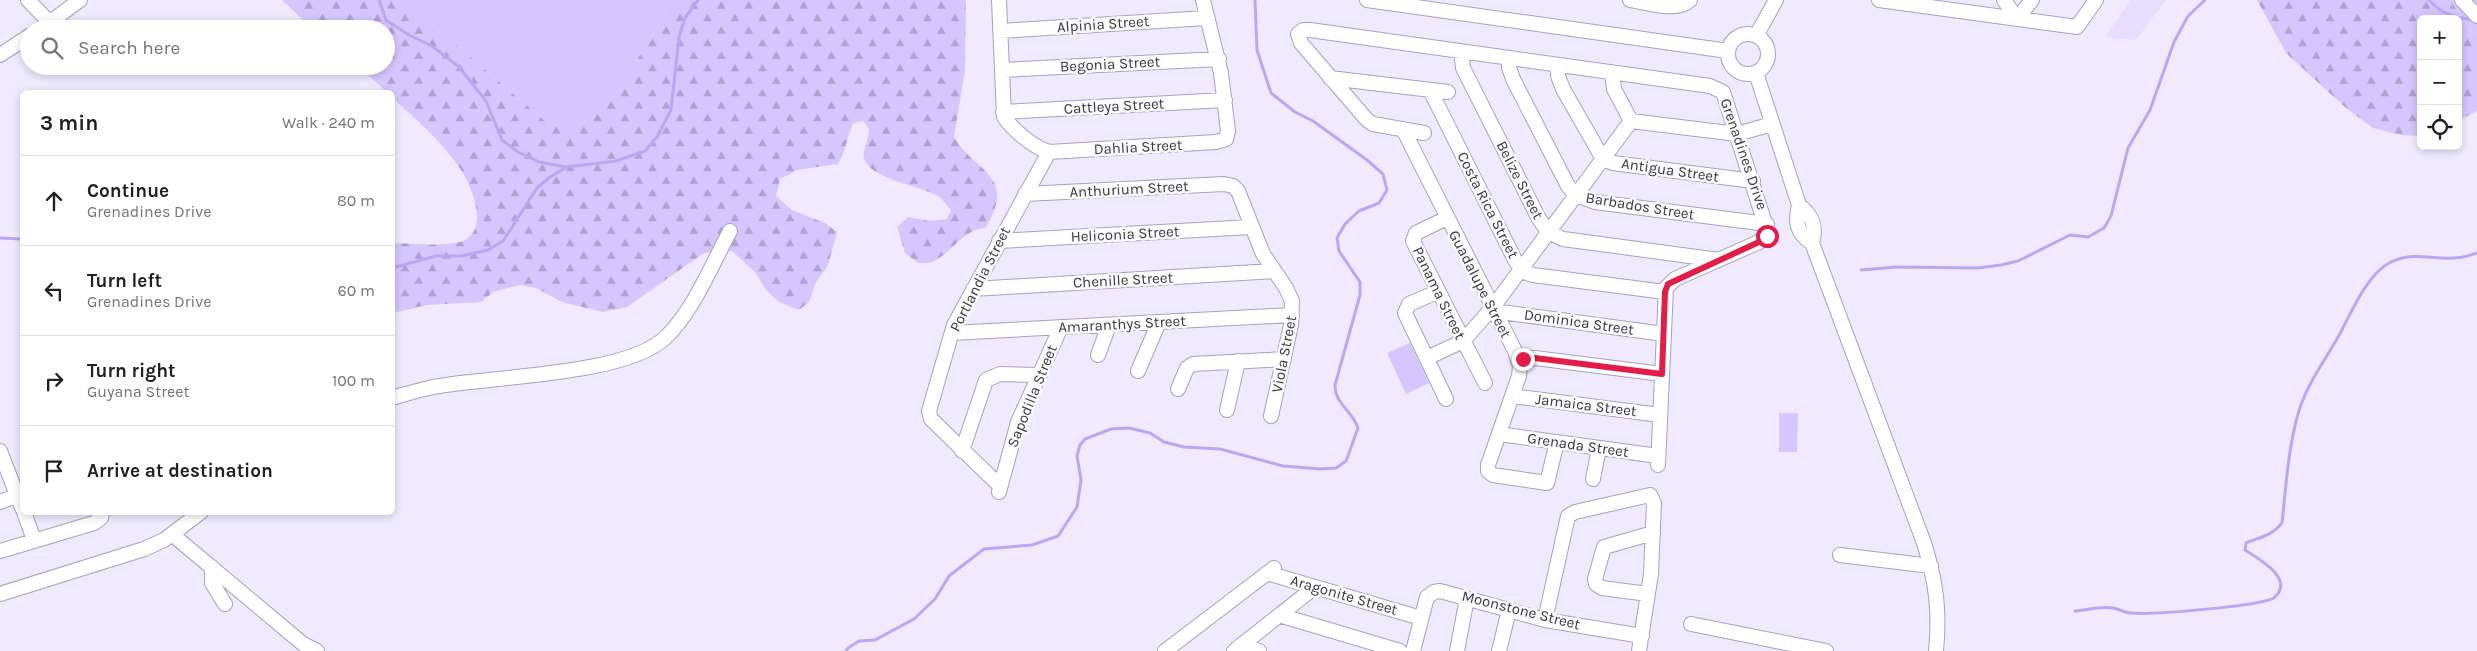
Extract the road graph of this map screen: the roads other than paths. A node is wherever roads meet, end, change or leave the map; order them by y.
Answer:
1 (28, 0) edge
2 (38, 0) edge
3 (80, 0) edge
4 (999, 0) edge
5 (1203, 0) edge
6 (1367, 0) edge
7 (1630, 0) edge
8 (1690, 0) edge
9 (1776, 0) edge
10 (1883, 0) edge
11 (2004, 0) edge
12 (2032, 0) edge
13 (2096, 0) edge
14 (2462, 0) edge
15 (1956, 6) edge
16 (2477, 16) edge
17 (1206, 18) junction
18 (2017, 19) junction
19 (46, 20) edge
20 (47, 20) edge
21 (54, 20) edge
22 (1000, 31) junction
23 (1756, 36) junction
24 (20, 42) edge
25 (1461, 51) junction
26 (1728, 51) junction
27 (0, 55) edge
28 (1218, 58) junction
29 (1509, 58) junction
30 (1558, 65) junction
31 (1002, 70) junction
32 (1612, 72) junction
33 (1756, 73) junction
34 (1330, 78) junction
35 (1430, 90) junction
36 (1448, 92) dead end
37 (1225, 100) junction
38 (1003, 112) junction
39 (1631, 121) junction
40 (1772, 124) junction
41 (1403, 129) junction
42 (1424, 133) dead end
43 (1738, 134) junction
44 (1049, 152) junction
45 (1603, 159) junction
46 (1753, 181) junction
47 (1233, 186) joint
48 (1025, 194) junction
49 (1576, 195) junction
50 (1447, 218) junction
51 (1767, 224) junction
52 (1251, 227) junction
53 (730, 231) dead end
54 (1548, 232) junction
55 (1000, 241) junction
56 (1719, 260) junction
57 (1520, 269) junction
58 (1274, 271) junction
59 (973, 289) junction
60 (1437, 292) junction
61 (1665, 292) junction
62 (1494, 309) junction
63 (1292, 315) junction
64 (1159, 322) junction
65 (1109, 324) junction
66 (1061, 327) junction
67 (952, 333) junction
68 (1664, 334) junction
69 (1463, 341) junction
70 (1098, 355) dead end
71 (1427, 358) junction
72 (1284, 359) junction
73 (1238, 361) junction
74 (1518, 361) junction
75 (1138, 371) dead end
76 (1662, 374) junction
77 (1038, 375) junction
78 (1485, 383) dead end
79 (1178, 389) dead end
80 (1512, 396) junction
81 (395, 397) edge
82 (1446, 399) dead end
83 (1227, 410) dead end
84 (1660, 414) junction
85 (1271, 416) dead end
86 (1499, 434) junction
87 (1557, 442) junction
88 (1599, 448) junction
89 (962, 451) junction
90 (1, 457) edge
91 (1593, 479) dead end
92 (20, 497) edge
93 (20, 499) edge
94 (0, 502) edge
95 (25, 515) edge
96 (102, 515) edge
97 (198, 515) edge
98 (1653, 533) junction
99 (173, 535) junction
100 (34, 540) junction
101 (0, 551) edge
102 (1840, 555) dead end
103 (1931, 566) junction
104 (212, 568) junction
105 (1315, 587) junction
106 (0, 594) edge
107 (1648, 594) junction
108 (1467, 598) junction
109 (225, 604) dead end
110 (1938, 607) junction
111 (1509, 610) junction
112 (1279, 615) junction
113 (1421, 618) junction
114 (1545, 620) junction
115 (1692, 624) dead end
116 (1642, 636) junction
117 (1237, 648) edge
118 (317, 651) edge
119 (1165, 651) edge
120 (1259, 651) edge
121 (1400, 651) edge
122 (1414, 651) edge
123 (1457, 651) edge
124 (1499, 651) edge
125 (1639, 651) edge
126 (1826, 651) edge
127 (1929, 651) edge
128 (1936, 651) edge

1 - 19 street
2 - 20 street
3 - 21 street
4 - 22 street
5 - 17 street
6 - 26 street
7 - 8 street
9 - 23 street
10 - 15 street
11 - 18 street
12 - 18 street
13 - 18 street
14 - 16 street
15 - 18 street
17 - 22 street, Alpinia Street
17 - 28 street
22 - 31 street
23 - 26 street
23 - 33 street
24 - 27 street
25 - 29 street, Grenadines Drive
25 - 34 street, Grenadines Drive
25 - 54 street, Belize Street
26 - 33 street
28 - 31 street, Begonia Street
28 - 37 street
29 - 30 street, Grenadines Drive
29 - 49 street, Barbados Street
30 - 32 street, Grenadines Drive
30 - 45 street, Antigua Street
31 - 38 street
32 - 39 street
32 - 43 street, Grenadines Drive
33 - 40 street
34 - 35 street
34 - 41 street
35 - 36 street
35 - 57 street, Costa Rica Street
37 - 38 street, Cattleya Street
37 - 44 street, Dahlia Street
38 - 44 street
39 - 43 street
39 - 45 street
40 - 43 street
40 - 103 street
41 - 42 street
41 - 50 street, Guadalupe Street
43 - 46 street, Grenadines Drive
44 - 48 street, Portlandia Street
45 - 46 street, Antigua Street
45 - 49 street
46 - 51 street, Grenadines Drive
47 - 48 street, Anthurium Street
47 - 52 street, Viola Street
48 - 55 street, Portlandia Street
49 - 51 street, Barbados Street
49 - 54 street
50 - 60 street, Panama Street
50 - 62 street, Guadalupe Street
51 - 56 street, Grenadines Drive
52 - 55 street, Heliconia Street
52 - 58 street, Viola Street
53 - 81 street
54 - 56 street, Belize Street
54 - 57 street
55 - 59 street, Portlandia Street
56 - 61 street, Grenadines Drive
57 - 61 street, Costa Rica Street
57 - 62 street
58 - 59 street, Chenille Street
58 - 63 street, Viola Street
59 - 67 street, Portlandia Street
60 - 69 street, Panama Street
60 - 71 street
61 - 68 street
62 - 68 street, Dominica Street
62 - 69 street
62 - 74 street, Guadalupe Street
63 - 64 street, Amaranthys Street
63 - 72 street, Viola Street
64 - 65 street, Amaranthys Street
64 - 75 street
65 - 66 street, Amaranthys Street
65 - 70 street
66 - 67 street, Amaranthys Street
66 - 77 street, Sapodilla Street
67 - 89 street, Portlandia Street
68 - 76 street
69 - 71 street
69 - 78 street, Panama Street
71 - 82 street
72 - 73 street
72 - 85 street, Viola Street
73 - 79 street
73 - 83 street
74 - 76 street
74 - 80 street
76 - 84 street
77 - 89 street
77 - 89 street, Sapodilla Street
80 - 84 street, Jamaica Street
80 - 86 street
84 - 88 street, Grenada Street
86 - 87 street, Grenada Street
86 - 87 street
87 - 88 street, Grenada Street
88 - 91 street
90 - 92 street
93 - 94 street
95 - 100 street
96 - 100 street
97 - 99 street
98 - 107 street
98 - 107 street
98 - 114 street
99 - 104 street
99 - 106 street
100 - 101 street
102 - 103 street
103 - 110 street
104 - 109 street
104 - 118 street
105 - 112 street
105 - 113 street, Aragonite Street
105 - 119 street, Aragonite Street
107 - 116 street
108 - 111 street, Moonstone Street
108 - 113 street, Moonstone Street
108 - 123 street
110 - 127 street
110 - 128 street
111 - 114 street, Moonstone Street
111 - 124 street
112 - 117 street
112 - 121 street
113 - 122 street
114 - 116 street, Moonstone Street
115 - 126 street
116 - 125 street
117 - 120 street

